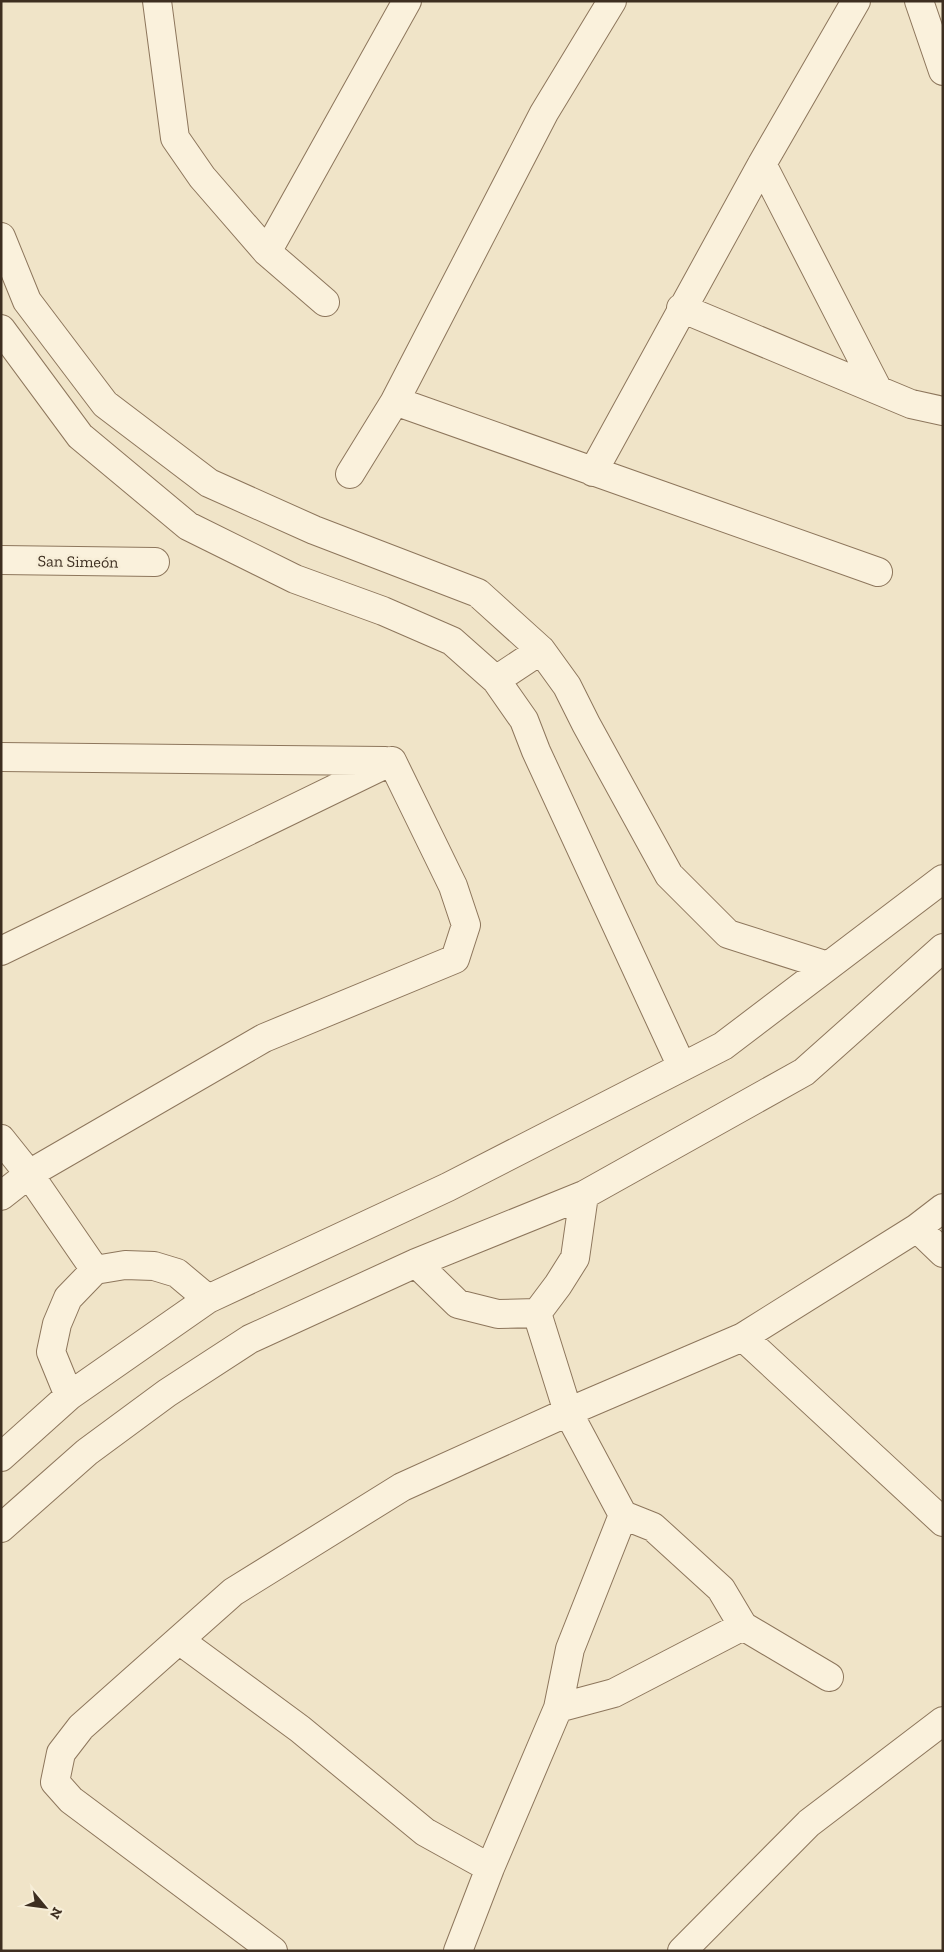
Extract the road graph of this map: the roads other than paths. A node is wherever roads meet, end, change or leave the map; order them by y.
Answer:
1 (156, 1) edge
2 (407, 1) edge
3 (612, 1) edge
4 (856, 1) edge
5 (919, 1) edge
6 (943, 71) edge
7 (762, 164) junction
8 (1, 237) edge
9 (267, 252) junction
10 (325, 302) dead end
11 (681, 308) junction
12 (1, 328) edge
13 (878, 390) junction
14 (395, 401) junction
15 (943, 411) edge
16 (593, 472) junction
17 (350, 474) dead end
18 (1, 560) edge
19 (156, 562) dead end
20 (878, 572) dead end
21 (541, 650) junction
22 (496, 680) junction
23 (1, 757) edge
24 (392, 761) junction
25 (943, 879) edge
26 (943, 948) edge
27 (1, 951) edge
28 (828, 966) junction
29 (682, 1067) junction
30 (3, 1143) edge
31 (29, 1174) junction
32 (584, 1195) junction
33 (1, 1196) edge
34 (943, 1208) edge
35 (917, 1228) junction
36 (943, 1252) edge
37 (416, 1263) junction
38 (95, 1270) junction
39 (208, 1300) junction
40 (536, 1313) junction
41 (743, 1337) junction
42 (69, 1396) junction
43 (568, 1412) junction
44 (1, 1457) edge
45 (623, 1515) junction
46 (943, 1522) edge
47 (1, 1528) edge
48 (743, 1626) junction
49 (179, 1640) junction
50 (829, 1677) dead end
51 (558, 1708) junction
52 (943, 1721) edge
53 (490, 1868) junction
54 (274, 1951) edge
55 (458, 1951) edge
56 (682, 1951) edge

1 - 9 street
2 - 9 street
3 - 14 street
4 - 7 street
5 - 6 street
7 - 11 street
7 - 13 street
8 - 21 street
9 - 10 street
11 - 13 street
11 - 16 street
12 - 22 street
13 - 15 street
14 - 16 street
14 - 17 street
16 - 20 street
18 - 19 street, San Simeón
21 - 22 street
21 - 28 street
22 - 29 street
23 - 24 street
24 - 27 street
24 - 31 street
25 - 28 street
26 - 32 street
28 - 29 street
29 - 39 street
30 - 31 street
31 - 33 street
31 - 38 street
32 - 37 street
32 - 40 street
34 - 35 street
35 - 36 street
35 - 41 street
37 - 40 street
37 - 47 street
38 - 39 street
38 - 42 street
39 - 42 street
40 - 43 street
41 - 43 street
41 - 46 street
42 - 44 street
43 - 45 street
43 - 49 street
45 - 48 street
45 - 51 street
48 - 50 street
48 - 51 street
49 - 53 street
49 - 54 street
51 - 53 street
52 - 56 street
53 - 55 street

